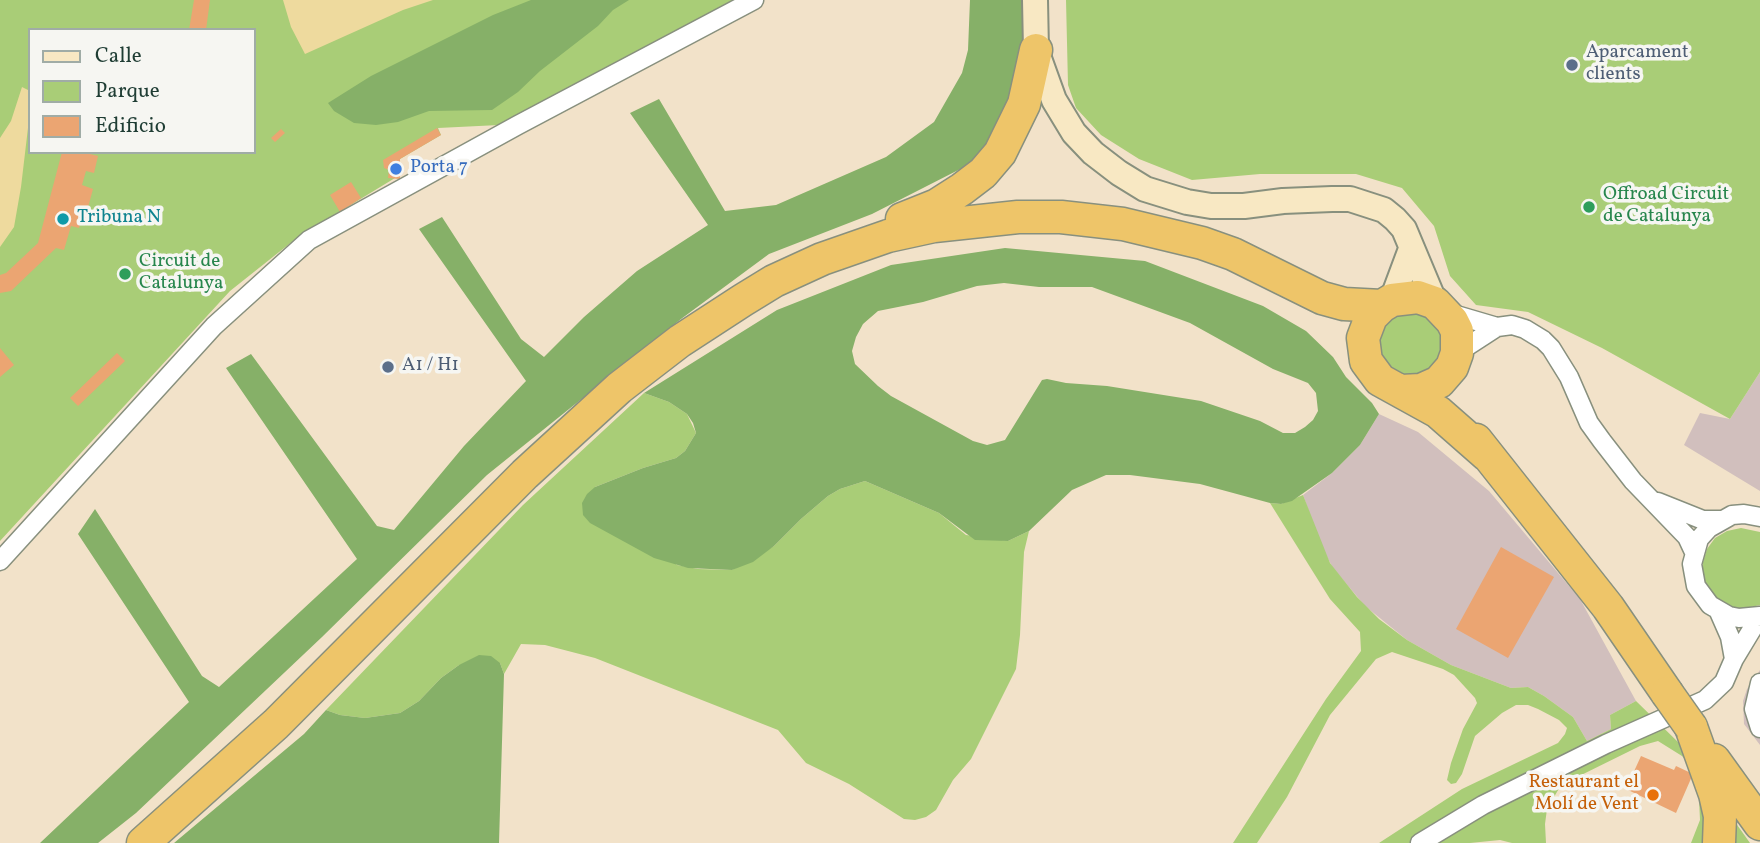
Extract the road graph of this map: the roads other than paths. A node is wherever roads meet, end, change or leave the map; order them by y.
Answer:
1 (754, 0) edge
2 (1035, 0) edge
3 (1036, 50) junction
4 (1411, 249) junction
5 (822, 259) junction
6 (1295, 286) junction
7 (1387, 303) junction
8 (1440, 308) junction
9 (1497, 327) junction
10 (1364, 353) junction
11 (1455, 360) junction
12 (1401, 391) junction
13 (1487, 455) junction
14 (1652, 499) junction
15 (1760, 517) edge
16 (1721, 520) junction
17 (1694, 552) junction
18 (0, 561) edge
19 (1719, 612) junction
20 (1760, 616) edge
21 (1734, 659) junction
22 (1760, 683) edge
23 (1691, 727) junction
24 (1760, 728) edge
25 (1760, 824) edge
26 (143, 843) edge
27 (1420, 843) edge
28 (1719, 843) edge

1 - 18 street
2 - 3 street
3 - 4 street
3 - 5 highway
4 - 7 street
4 - 8 street
5 - 6 highway
5 - 26 highway
6 - 7 highway
6 - 10 highway
7 - 8 highway
7 - 10 highway
8 - 9 street
8 - 11 highway
9 - 11 street
9 - 14 street
10 - 12 highway
11 - 12 highway
11 - 13 highway
12 - 13 highway
13 - 23 highway, bridge
14 - 16 street
14 - 17 street
15 - 16 street
16 - 17 street
17 - 19 street
19 - 20 street
19 - 21 street
20 - 21 street
21 - 27 street
22 - 24 street
23 - 25 highway
23 - 28 highway

